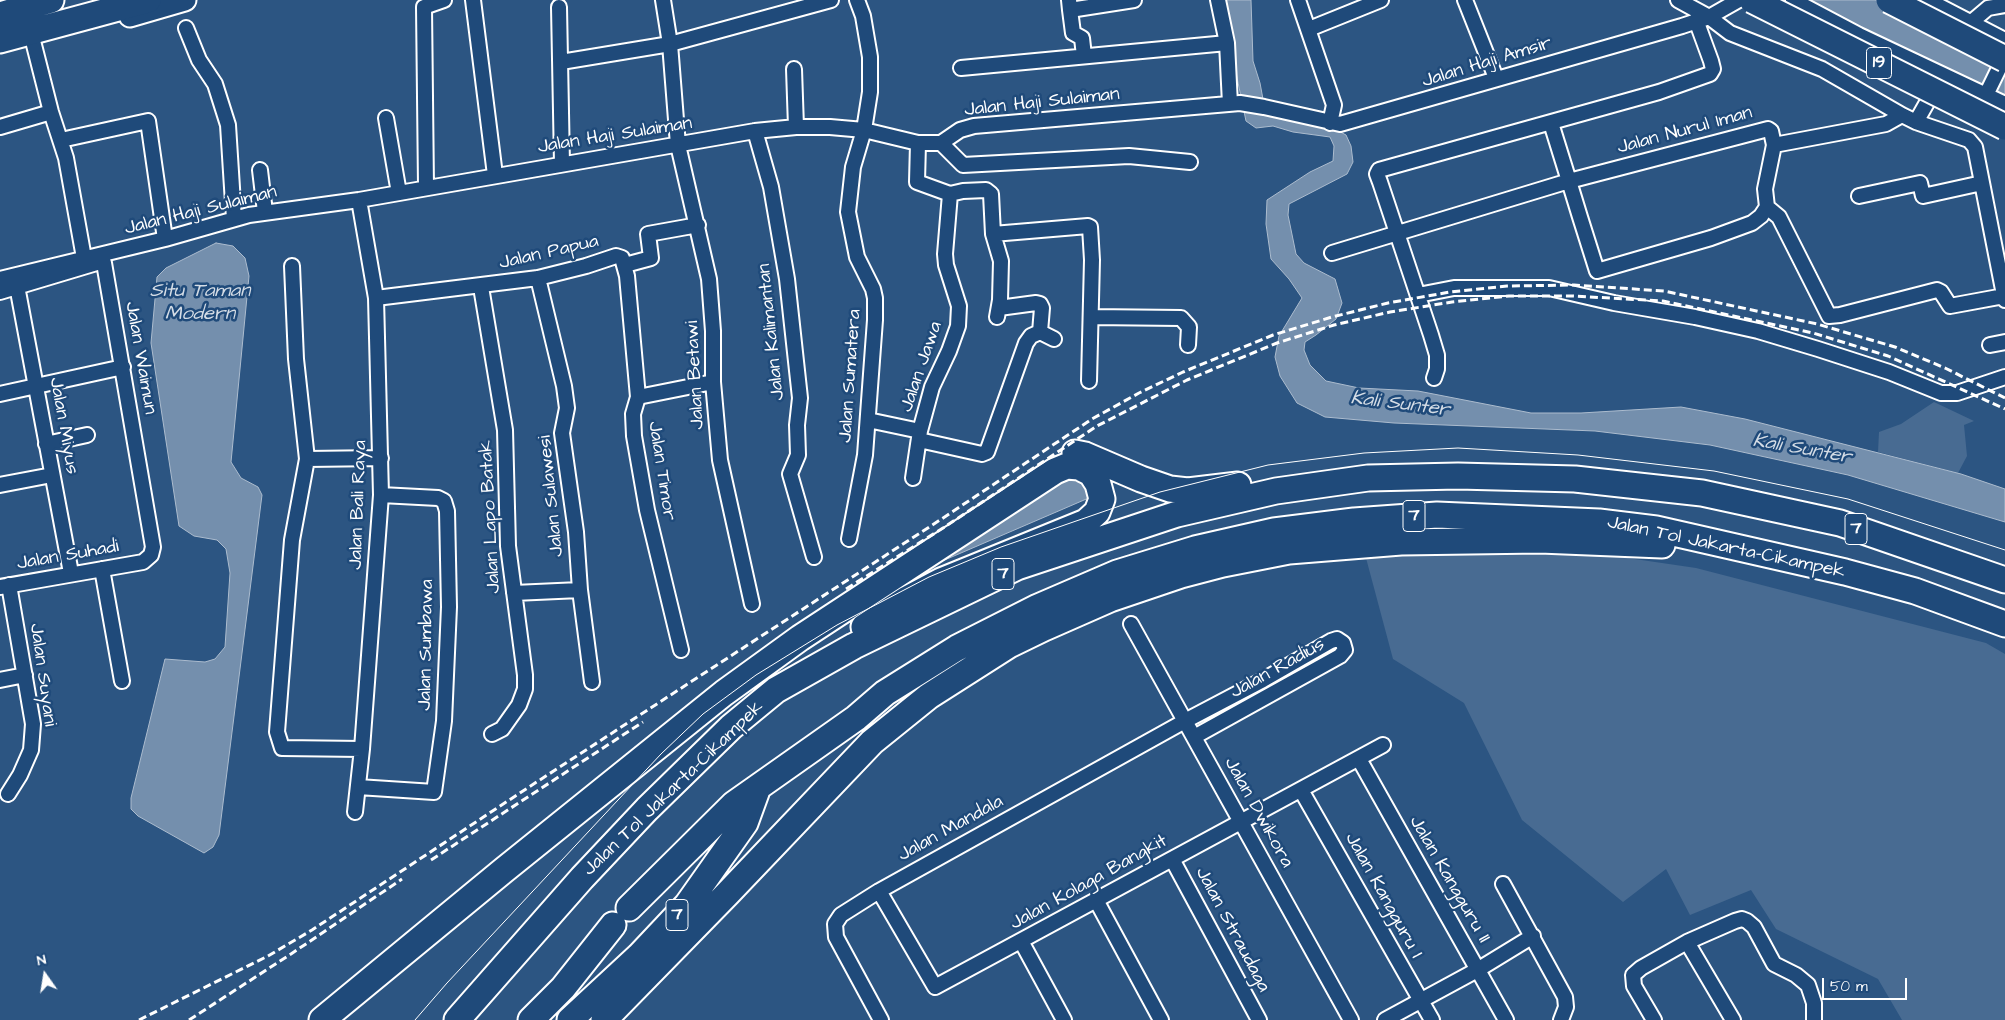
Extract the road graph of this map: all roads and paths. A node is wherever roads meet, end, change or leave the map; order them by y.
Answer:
1 (51, 0) edge
2 (148, 0) edge
3 (185, 0) edge
4 (444, 0) edge
5 (473, 0) edge
6 (663, 0) edge
7 (831, 0) edge
8 (857, 0) edge
9 (1134, 0) edge
10 (1218, 0) edge
11 (1298, 0) edge
12 (1381, 0) edge
13 (1465, 0) edge
14 (1678, 0) edge
15 (1739, 0) edge
16 (1752, 0) edge
17 (1793, 0) edge
18 (1889, 0) edge
19 (1920, 0) edge
20 (1070, 5) edge
21 (2005, 5) edge
22 (559, 7) dead end
23 (0, 15) edge
24 (1702, 18) junction
25 (1972, 27) junction
26 (186, 28) dead end
27 (1309, 29) junction
28 (0, 40) edge
29 (33, 41) junction
30 (1227, 43) junction
31 (670, 44) junction
32 (2005, 44) edge
33 (0, 48) edge
34 (1084, 56) junction
35 (2005, 57) edge
36 (562, 62) junction
37 (961, 68) dead end
38 (794, 69) dead end
39 (1942, 75) junction
40 (1496, 78) junction
41 (1988, 92) junction
42 (1235, 104) junction
43 (2005, 104) edge
44 (51, 112) junction
45 (1902, 115) junction
46 (386, 118) dead end
47 (1330, 122) junction
48 (1916, 122) junction
49 (1551, 123) junction
50 (0, 127) edge
51 (796, 127) junction
52 (2005, 127) edge
53 (864, 130) junction
54 (755, 131) junction
55 (61, 140) junction
56 (918, 143) junction
57 (940, 143) junction
58 (678, 145) junction
59 (1774, 145) junction
60 (1190, 162) dead end
61 (562, 164) junction
62 (260, 170) dead end
63 (495, 175) junction
64 (1569, 181) junction
65 (1982, 183) junction
66 (426, 187) junction
67 (399, 192) junction
68 (950, 194) junction
69 (1859, 196) dead end
70 (359, 200) junction
71 (1767, 207) junction
72 (265, 212) junction
73 (234, 218) junction
74 (698, 225) junction
75 (993, 234) junction
76 (1398, 234) junction
77 (165, 239) junction
78 (1332, 253) dead end
79 (84, 258) junction
80 (625, 265) junction
81 (292, 266) dead end
82 (0, 278) edge
83 (538, 278) junction
84 (17, 286) junction
85 (481, 287) junction
86 (0, 292) edge
87 (1418, 295) junction
88 (376, 298) junction
89 (2004, 298) edge
90 (1091, 317) junction
91 (1040, 332) junction
92 (1054, 340) dead end
93 (2005, 342) edge
94 (1188, 345) dead end
95 (1990, 345) dead end
96 (123, 367) junction
97 (1434, 378) dead end
98 (2005, 378) edge
99 (1089, 381) dead end
100 (713, 382) junction
101 (37, 387) junction
102 (0, 394) edge
103 (638, 397) junction
104 (868, 420) junction
105 (87, 435) dead end
106 (919, 435) junction
107 (46, 444) junction
108 (381, 458) junction
109 (307, 459) junction
110 (52, 475) junction
111 (913, 478) dead end
112 (1368, 478) junction
113 (0, 485) edge
114 (381, 495) junction
115 (849, 540) dead end
116 (1714, 543) junction
117 (814, 557) dead end
118 (143, 562) joint
119 (102, 569) junction
120 (71, 573) junction
121 (2005, 580) edge
122 (5, 586) edge
123 (580, 590) junction
124 (514, 593) junction
125 (752, 604) dead end
126 (1131, 624) dead end
127 (2005, 624) edge
128 (681, 650) dead end
129 (25, 675) junction
130 (0, 680) edge
131 (1263, 680) junction
132 (122, 681) dead end
133 (592, 682) dead end
134 (783, 686) junction
135 (1271, 694) junction
136 (1185, 721) junction
137 (492, 734) dead end
138 (1194, 737) junction
139 (1383, 745) dead end
140 (362, 749) junction
141 (1359, 759) junction
142 (358, 787) junction
143 (757, 790) junction
144 (1302, 790) junction
145 (8, 794) dead end
146 (355, 812) dead end
147 (1241, 821) junction
148 (1172, 859) junction
149 (1503, 884) dead end
150 (879, 891) junction
151 (1096, 900) junction
152 (1533, 936) junction
153 (1021, 941) junction
154 (1687, 942) junction
155 (1479, 969) junction
156 (1421, 1001) junction
157 (302, 1020) edge
158 (322, 1020) edge
159 (457, 1020) edge
160 (531, 1020) edge
161 (570, 1020) edge
162 (604, 1020) edge
163 (881, 1020) edge
164 (1064, 1020) edge
165 (1161, 1020) edge
166 (1259, 1020) edge
167 (1351, 1020) edge
168 (1385, 1020) edge
169 (1432, 1020) edge
170 (1506, 1020) edge
171 (1561, 1020) edge
172 (1654, 1020) edge
173 (1732, 1020) edge
174 (1814, 1020) edge

1 - 23 highway
2 - 28 highway
3 - 29 main road
4 - 66 street
5 - 63 street
6 - 31 street, Jalan Betawi
7 - 31 street
8 - 53 street, Jalan Sumatera
9 - 20 street
10 - 30 street
11 - 27 street
12 - 27 street
13 - 40 street
14 - 24 street
15 - 24 street, Jalan Haji Amsir
16 - 52 highway, 19, bridge
17 - 39 street
18 - 35 highway, bridge
19 - 25 main road
20 - 34 street
21 - 25 street
22 - 36 street
24 - 40 street, Jalan Haji Amsir
24 - 45 street
24 - 49 street
25 - 32 main road
26 - 73 street
27 - 47 street
29 - 33 main road
29 - 44 street
30 - 34 street
30 - 42 street
31 - 36 street
31 - 58 street, Jalan Betawi
34 - 37 street
35 - 41 street
36 - 61 street
38 - 51 street
39 - 41 street
39 - 48 street
40 - 47 street, Jalan Haji Amsir
41 - 43 street
42 - 47 street, Jalan Haji Amsir
42 - 57 street, Jalan Haji Sulaiman
44 - 50 street
44 - 55 street
45 - 48 street
45 - 59 street, Jalan Nurul Iman
46 - 67 street
48 - 65 street
49 - 64 street
49 - 76 street
51 - 53 street, Jalan Haji Sulaiman
51 - 54 street, Jalan Haji Sulaiman
53 - 56 street, Jalan Haji Sulaiman
53 - 104 street, Jalan Sumatera
54 - 58 street, Jalan Haji Sulaiman
54 - 117 street, Jalan Kalimantan
55 - 77 street
55 - 79 street
56 - 57 street, Jalan Haji Sulaiman
56 - 68 street
57 - 60 street
58 - 61 street, Jalan Haji Sulaiman
58 - 74 street, Jalan Betawi
59 - 64 street, Jalan Nurul Iman
59 - 71 street
61 - 63 street, Jalan Haji Sulaiman
62 - 72 street
63 - 66 street, Jalan Haji Sulaiman
64 - 71 street
64 - 76 street, Jalan Nurul Iman
65 - 69 street
65 - 89 street
66 - 67 street, Jalan Haji Sulaiman
67 - 70 street, Jalan Haji Sulaiman
68 - 75 street
68 - 106 street, Jalan Jawa
70 - 72 street, Jalan Haji Sulaiman
70 - 88 street, Jalan Bali Raya
71 - 89 street
72 - 73 street, Jalan Haji Sulaiman
73 - 77 street, Jalan Haji Sulaiman
74 - 80 street, Jalan Papua
74 - 100 street, Jalan Betawi
75 - 90 street
75 - 91 street
76 - 78 street, Jalan Nurul Iman
76 - 87 street
77 - 79 street, Jalan Haji Sulaiman
79 - 82 street, Jalan Haji Sulaiman
80 - 83 street, Jalan Papua
80 - 103 street, Jalan Timor
81 - 109 street
83 - 85 street, Jalan Papua
83 - 123 street, Jalan Sulawesi
84 - 86 street, Jalan Waimun
84 - 96 street, Jalan Waimun
84 - 101 street, Jalan Miyus
85 - 88 street, Jalan Papua
85 - 124 street, Jalan Lapo Batak
87 - 97 street
87 - 98 street
88 - 108 street, Jalan Bali Raya
90 - 94 street
90 - 99 street
91 - 92 street
91 - 106 street
93 - 95 street
96 - 101 street
96 - 118 street, Jalan Waimun
100 - 103 street
100 - 125 street, Jalan Betawi
101 - 102 street
101 - 107 street, Jalan Miyus
103 - 128 street, Jalan Timor
104 - 106 street
104 - 115 street, Jalan Sumatera
105 - 107 street
106 - 111 street, Jalan Jawa
107 - 110 street, Jalan Miyus
108 - 109 street
108 - 114 street, Jalan Bali Raya
109 - 140 street
110 - 113 street
110 - 120 street, Jalan Miyus
112 - 121 highway, Jalan Tol Jakarta–Cikampek / 7
112 - 134 highway, Jalan Tol Jakarta–Cikampek / 7
112 - 157 highway
114 - 140 street, Jalan Bali Raya
114 - 142 street, Jalan Sumbawa
116 - 127 highway, Jalan Tol Jakarta–Cikampek / 7
116 - 143 highway, Jalan Tol Jakarta–Cikampek / 7
116 - 162 highway
118 - 119 street, Jalan Suhadi
119 - 120 street, Jalan Suhadi
119 - 132 street
120 - 122 street, Jalan Suhadi
122 - 129 street, Jalan Suyani
123 - 124 street
123 - 133 street, Jalan Sulawesi
124 - 137 street, Jalan Lapo Batak
126 - 136 street, Jalan Dwikora
129 - 130 street
129 - 145 street, Jalan Suyani
131 - 135 street
131 - 135 street, Jalan Radius
131 - 136 street, Jalan Radius
134 - 158 highway
134 - 159 highway, Jalan Tol Jakarta–Cikampek / 7
135 - 138 street, Jalan Radius
136 - 138 street, Jalan Dwikora
136 - 150 street, Jalan Mandala
138 - 147 street, Jalan Dwikora
139 - 141 street, Jalan Kolaga Bangkit
140 - 142 street, Jalan Bali Raya
141 - 144 street, Jalan Kolaga Bangkit
141 - 155 street, Jalan Kangguru II
142 - 146 street, Jalan Bali Raya
143 - 160 highway, Jalan Tol Jakarta–Cikampek / 7
143 - 161 highway, 7
144 - 147 street, Jalan Kolaga Bangkit
144 - 156 street, Jalan Kangguru I
147 - 148 street, Jalan Kolaga Bangkit
147 - 167 street, Jalan Dwikora
148 - 151 street, Jalan Kolaga Bangkit
148 - 166 street, Jalan Straudaga
149 - 152 street
150 - 153 street, Jalan Kolaga Bangkit
150 - 163 street, Jalan Mandala
151 - 153 street, Jalan Kolaga Bangkit
151 - 165 street
152 - 155 street
152 - 171 street
153 - 164 street
154 - 172 street
154 - 173 street
154 - 174 street
155 - 156 street
155 - 170 street, Jalan Kangguru II
156 - 168 street
156 - 169 street, Jalan Kangguru I

